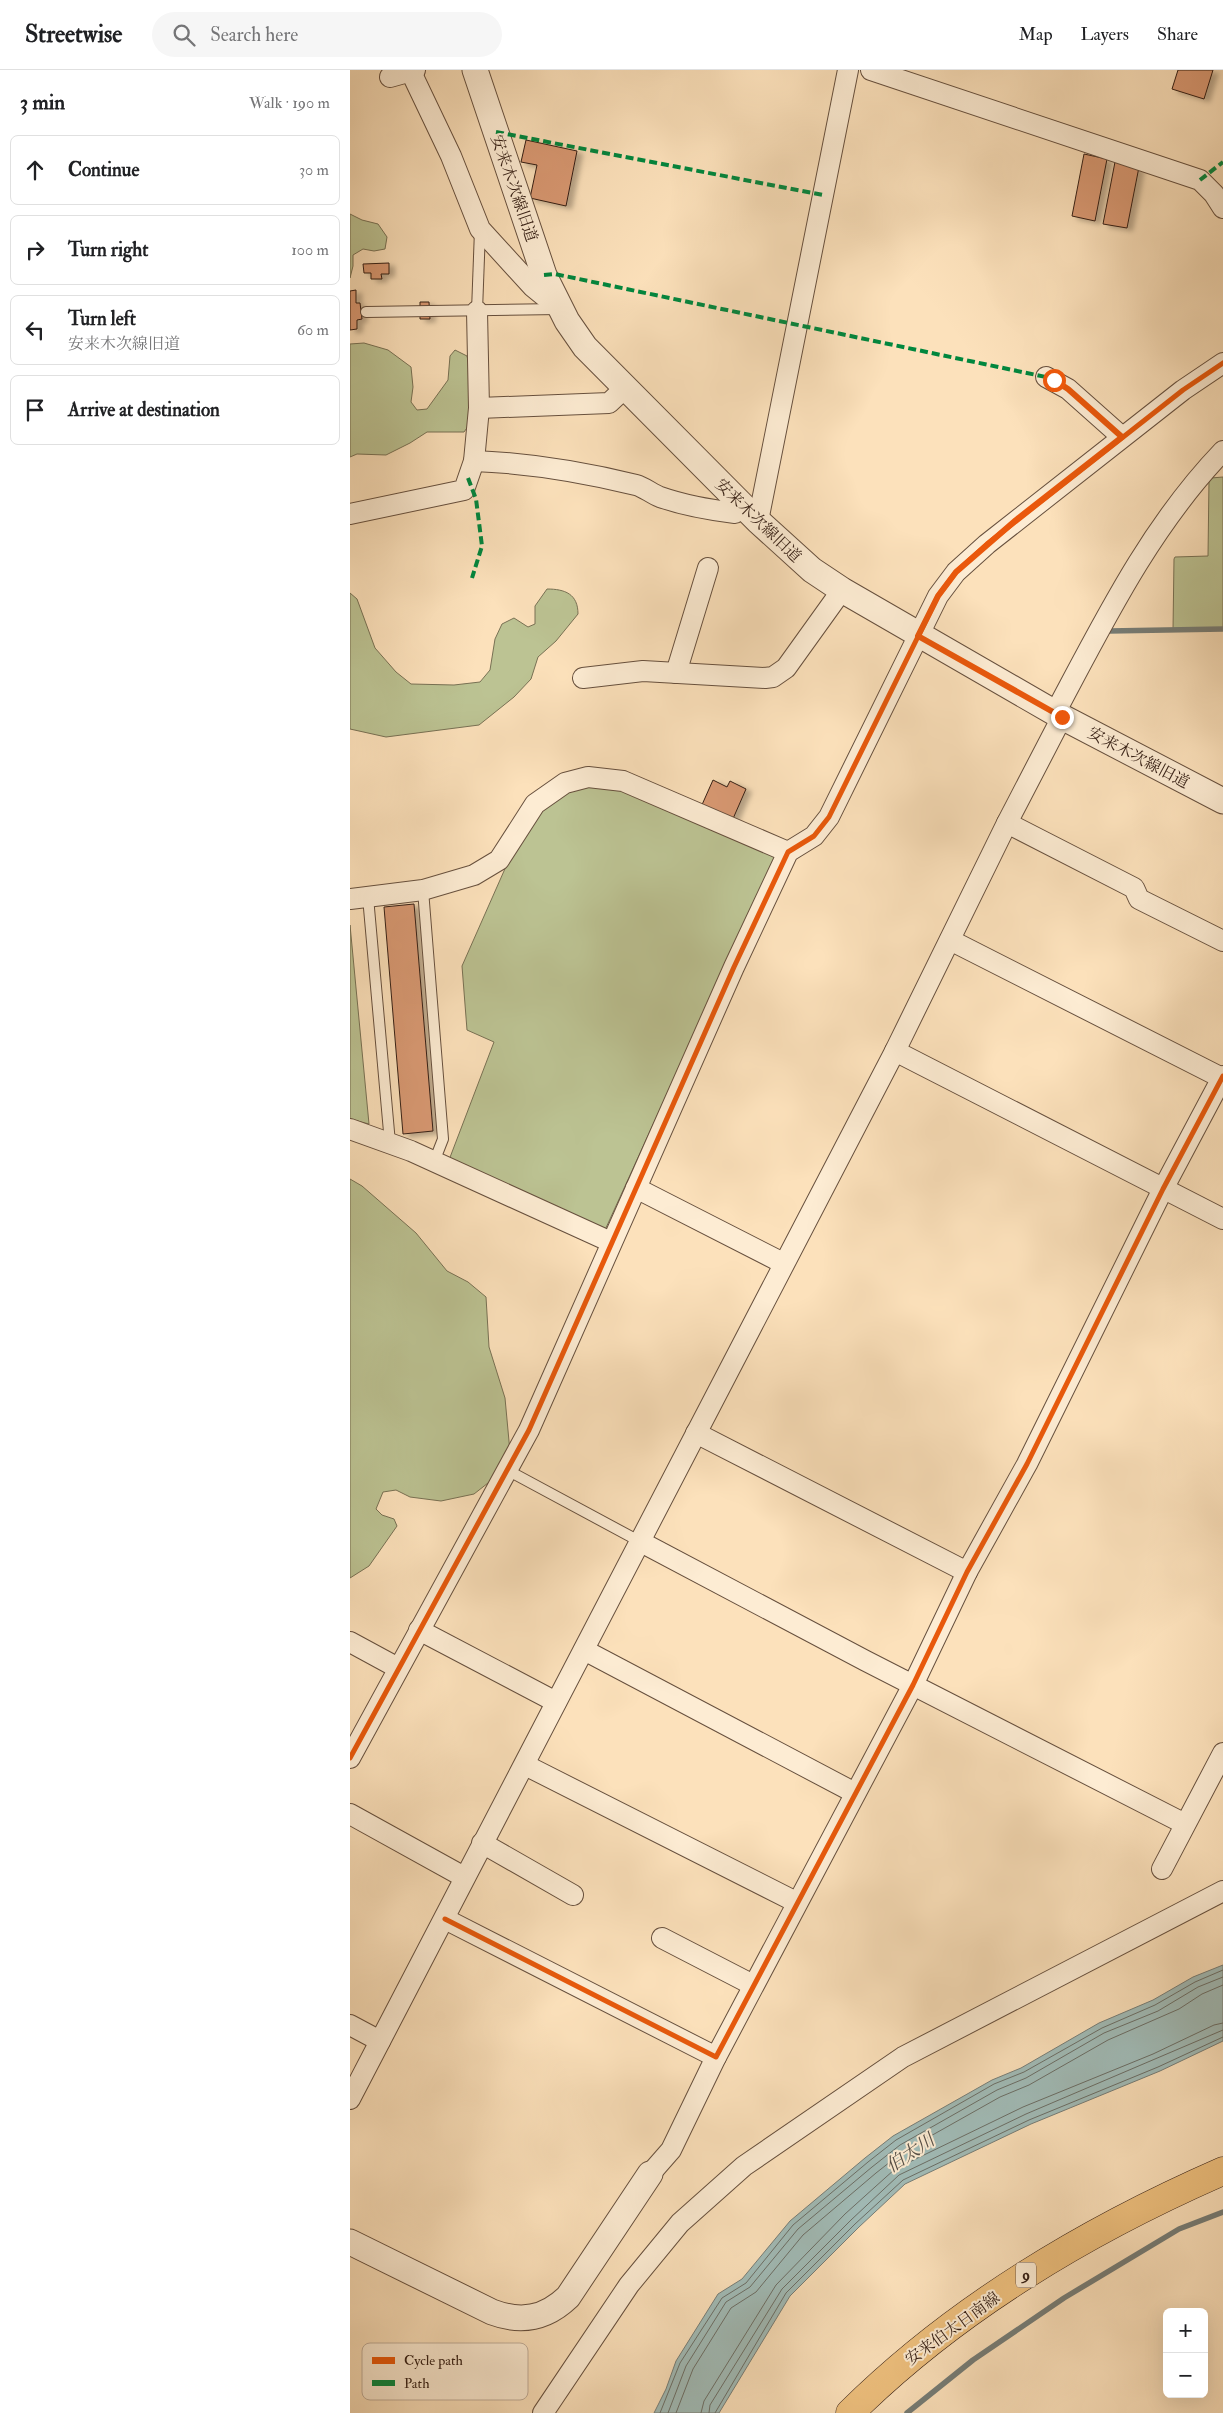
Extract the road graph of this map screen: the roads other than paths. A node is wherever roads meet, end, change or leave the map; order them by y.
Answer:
1 (475, 70) edge
2 (848, 70) edge
3 (871, 70) edge
4 (412, 71) edge
5 (390, 77) dead end
6 (1223, 208) edge
7 (480, 228) junction
8 (560, 309) junction
9 (477, 311) junction
10 (366, 312) dead end
11 (1223, 363) edge
12 (1046, 377) dead end
13 (625, 388) junction
14 (480, 408) junction
15 (1122, 437) junction
16 (1223, 451) edge
17 (474, 461) junction
18 (1202, 473) junction
19 (1223, 474) edge
20 (350, 514) edge
21 (751, 514) junction
22 (708, 568) dead end
23 (842, 590) junction
24 (918, 636) junction
25 (676, 673) junction
26 (583, 678) dead end
27 (1059, 715) junction
28 (1223, 800) edge
29 (1007, 822) junction
30 (788, 852) junction
31 (423, 890) junction
32 (359, 898) edge
33 (950, 940) junction
34 (1223, 941) edge
35 (895, 1051) junction
36 (1222, 1077) edge
37 (350, 1130) edge
38 (390, 1143) junction
39 (434, 1162) junction
40 (636, 1188) junction
41 (1163, 1189) junction
42 (1223, 1220) edge
43 (610, 1242) junction
44 (783, 1262) junction
45 (696, 1433) junction
46 (507, 1470) junction
47 (639, 1541) junction
48 (967, 1572) junction
49 (419, 1630) junction
50 (350, 1642) edge
51 (584, 1650) junction
52 (398, 1668) junction
53 (913, 1685) junction
54 (556, 1702) junction
55 (352, 1746) edge
56 (1223, 1754) edge
57 (525, 1765) junction
58 (855, 1793) junction
59 (350, 1814) edge
60 (1185, 1824) junction
61 (482, 1843) junction
62 (1162, 1869) dead end
63 (464, 1877) junction
64 (1223, 1891) edge
65 (573, 1895) dead end
66 (796, 1902) junction
67 (445, 1919) junction
68 (662, 1938) dead end
69 (753, 1986) junction
70 (350, 2024) edge
71 (380, 2041) junction
72 (716, 2057) junction
73 (350, 2099) edge
74 (1223, 2161) edge
75 (650, 2174) joint
76 (1212, 2176) edge
77 (350, 2242) edge
78 (543, 2413) edge
79 (850, 2413) edge

1 - 8 street, 安来木次線旧道
2 - 21 street
3 - 6 street
4 - 5 street
4 - 7 street
7 - 8 street
7 - 9 lane
8 - 9 lane
8 - 13 street, 安来木次線旧道
9 - 10 lane
9 - 14 street
11 - 15 street
12 - 15 street
13 - 14 street
13 - 21 street, 安来木次線旧道
14 - 17 street
15 - 24 street
16 - 18 street
17 - 20 street
17 - 21 street
18 - 19 street
18 - 27 street
21 - 23 street, 安来木次線旧道
22 - 25 street
23 - 24 street, 安来木次線旧道
23 - 25 street
24 - 27 street, 安来木次線旧道
24 - 30 street
25 - 26 street
27 - 28 street, 安来木次線旧道
27 - 29 street
29 - 33 street
29 - 34 street
30 - 31 street
30 - 40 street
31 - 32 street
31 - 39 lane
32 - 38 lane
33 - 35 street
33 - 36 street
35 - 41 street
35 - 44 street
36 - 41 street
37 - 38 street
38 - 39 street
39 - 43 street
40 - 43 street
40 - 44 street
41 - 42 street
41 - 48 street
43 - 46 street
44 - 45 street
45 - 47 street
45 - 48 street
46 - 47 lane
46 - 49 street
47 - 51 street
47 - 53 street
48 - 53 street
49 - 52 street
49 - 54 street
50 - 52 street
51 - 54 street
51 - 58 street
52 - 55 street
53 - 58 street
53 - 60 street
54 - 57 street
56 - 60 street
57 - 61 street
57 - 66 street
58 - 66 street
59 - 63 street
60 - 62 street
61 - 63 street
61 - 65 street
63 - 67 street
64 - 78 street
66 - 69 street
67 - 71 street
67 - 72 street
68 - 69 street
69 - 72 street
70 - 71 street
71 - 73 street
72 - 75 street
74 - 76 street
75 - 77 street
76 - 79 main road, 安来伯太日南線 / 9

